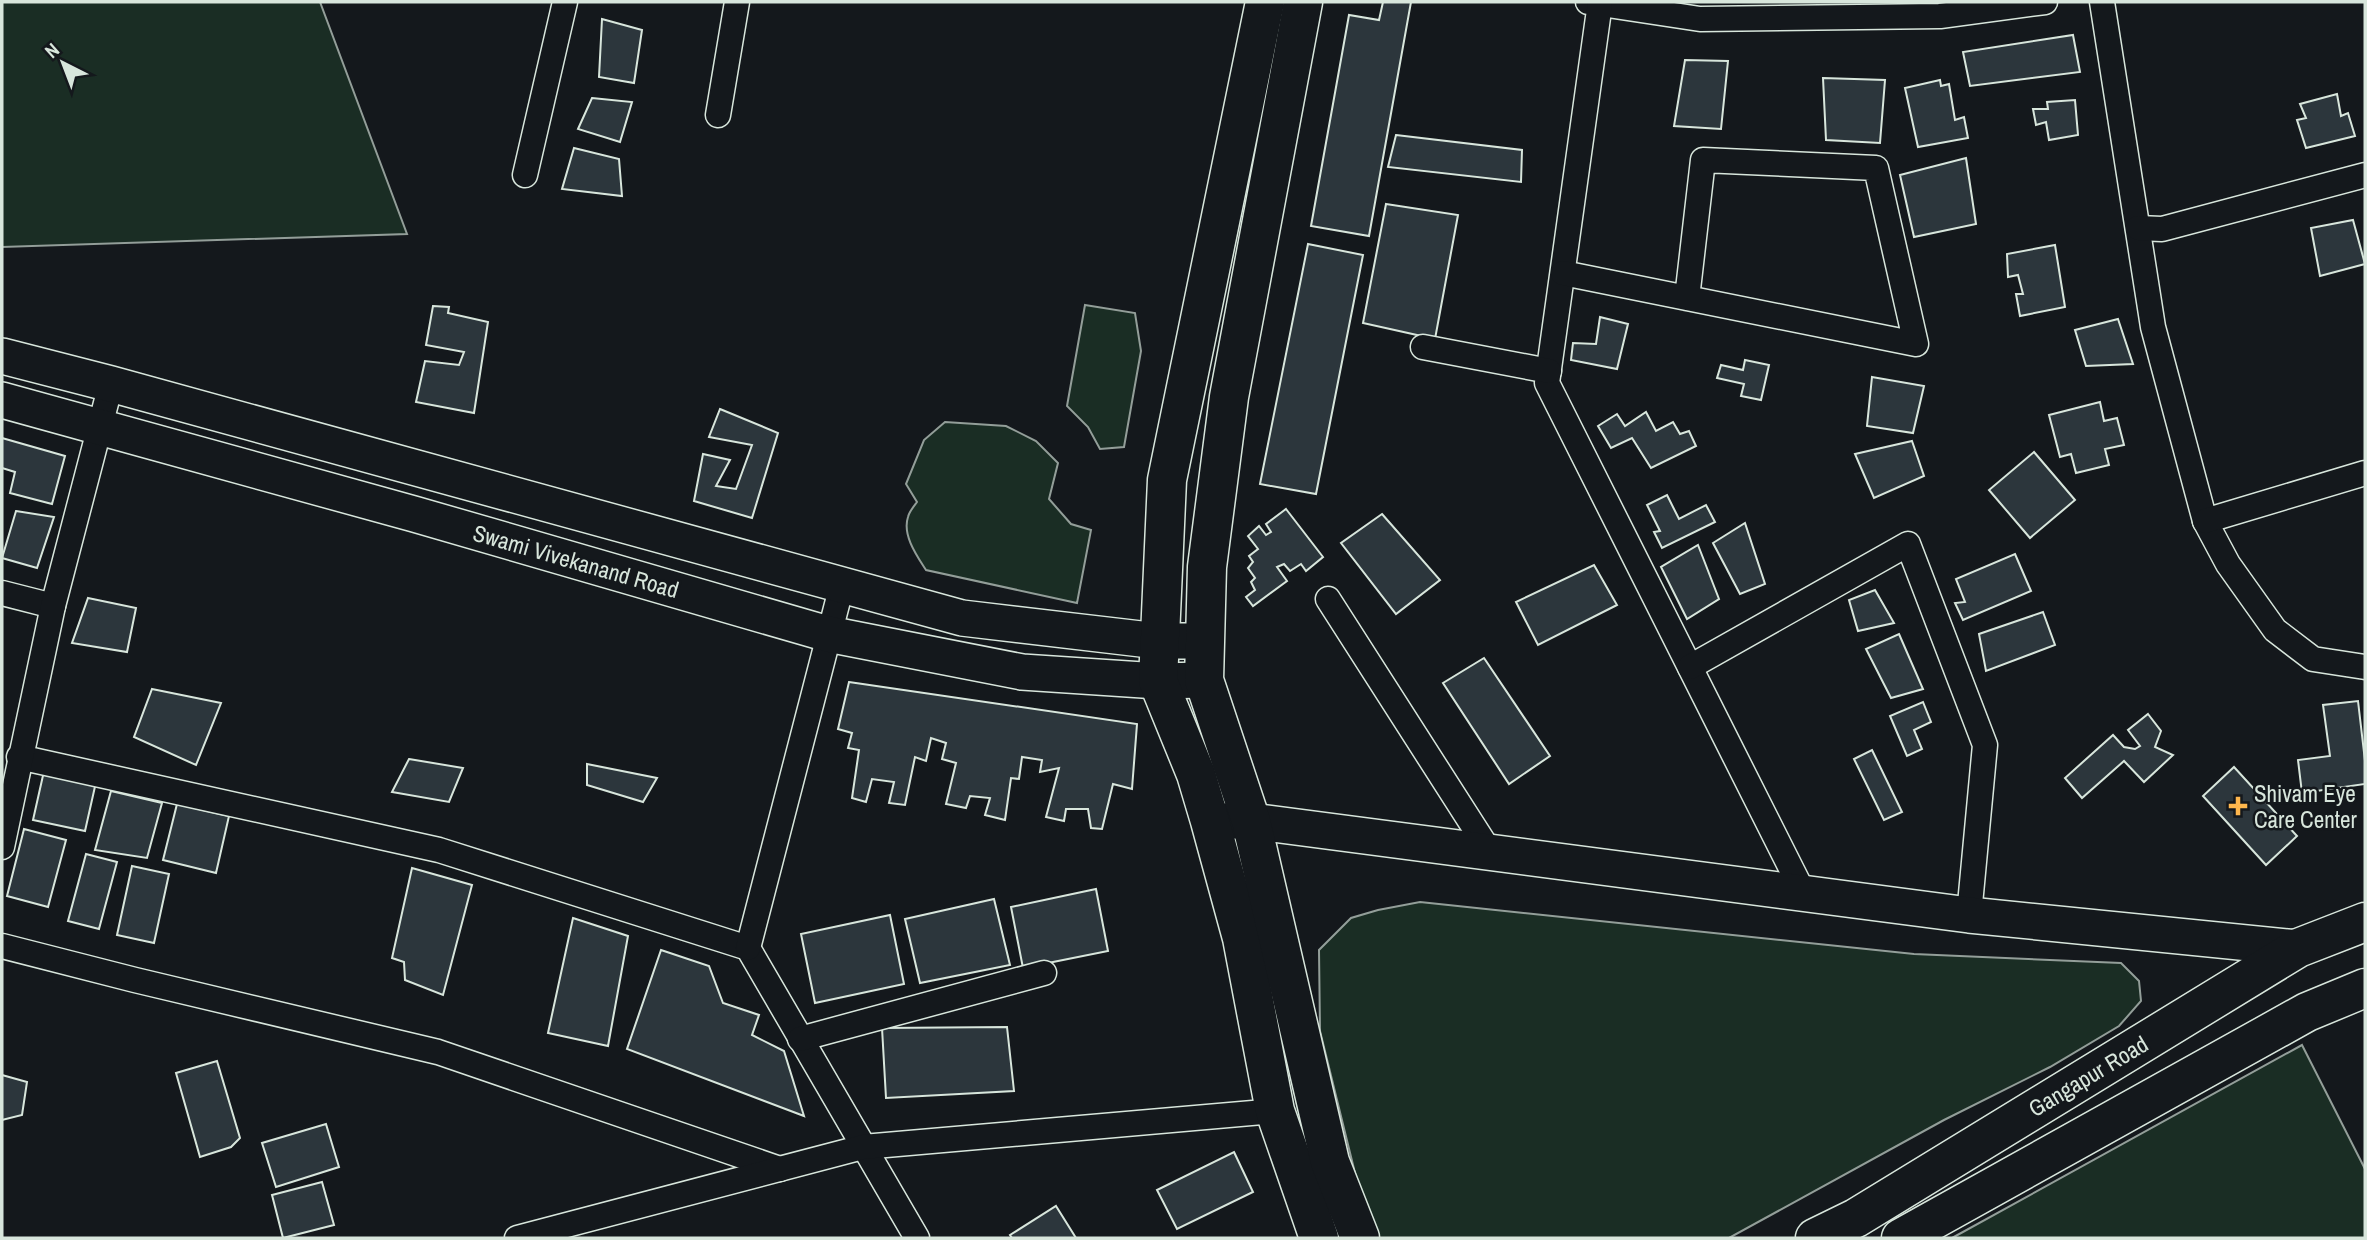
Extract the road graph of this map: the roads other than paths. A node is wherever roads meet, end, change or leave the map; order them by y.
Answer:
1 (565, 2) edge
2 (737, 2) edge
3 (1265, 2) edge
4 (1303, 2) edge
5 (2045, 2) edge
6 (2102, 2) edge
7 (1594, 3) edge
8 (1810, 10) edge
9 (718, 116) dead end
10 (2365, 174) edge
11 (525, 175) dead end
12 (2138, 228) junction
13 (1563, 273) junction
14 (1687, 298) junction
15 (1423, 347) dead end
16 (2, 356) edge
17 (1549, 371) junction
18 (111, 384) junction
19 (2, 400) edge
20 (101, 428) junction
21 (2365, 473) edge
22 (2206, 521) junction
23 (842, 585) junction
24 (2, 593) edge
25 (1328, 599) dead end
26 (53, 606) junction
27 (828, 634) junction
28 (1158, 641) junction
29 (1205, 641) junction
30 (1690, 667) junction
31 (2365, 667) edge
32 (1204, 680) junction
33 (1158, 681) junction
34 (19, 757) junction
35 (1210, 821) junction
36 (1251, 821) junction
37 (2, 847) edge
38 (1490, 852) junction
39 (1803, 892) junction
40 (1969, 915) junction
41 (2365, 922) edge
42 (2, 946) edge
43 (748, 948) junction
44 (2298, 948) junction
45 (1044, 973) dead end
46 (2365, 988) edge
47 (800, 1039) junction
48 (1275, 1111) junction
49 (863, 1147) junction
50 (780, 1169) junction
51 (517, 1238) edge
52 (917, 1238) edge
53 (1319, 1238) edge
54 (1360, 1238) edge
55 (1815, 1238) edge
56 (1901, 1238) edge

1 - 11 street
2 - 9 street
3 - 28 main road
4 - 29 main road
5 - 8 street
6 - 12 street
7 - 8 street
7 - 13 street
10 - 12 street
12 - 22 street
13 - 14 street
13 - 17 street
14 - 14 street
15 - 17 street
16 - 18 main road
17 - 30 street
18 - 20 street
18 - 23 main road
19 - 20 main road, Swami Vivekanand Road
20 - 26 street
20 - 27 main road, Swami Vivekanand Road
21 - 22 street
22 - 31 street
23 - 27 street
23 - 28 main road
24 - 26 street
25 - 38 street
26 - 34 street
27 - 33 main road, Swami Vivekanand Road
27 - 43 street
28 - 29 main road
28 - 33 main road
29 - 32 main road
30 - 39 street
30 - 40 street
32 - 33 main road, Swami Vivekanand Road
32 - 36 main road
33 - 35 main road
34 - 37 street
34 - 43 street
35 - 36 main road
35 - 48 main road
36 - 38 main road
36 - 54 main road
38 - 39 main road
39 - 40 main road
40 - 44 main road
41 - 44 main road, Gangapur Road
42 - 50 street
43 - 47 street
44 - 55 main road, Gangapur Road
45 - 47 street
46 - 56 main road
47 - 49 street
48 - 49 street
48 - 53 main road
49 - 50 street
49 - 52 street
50 - 51 street

